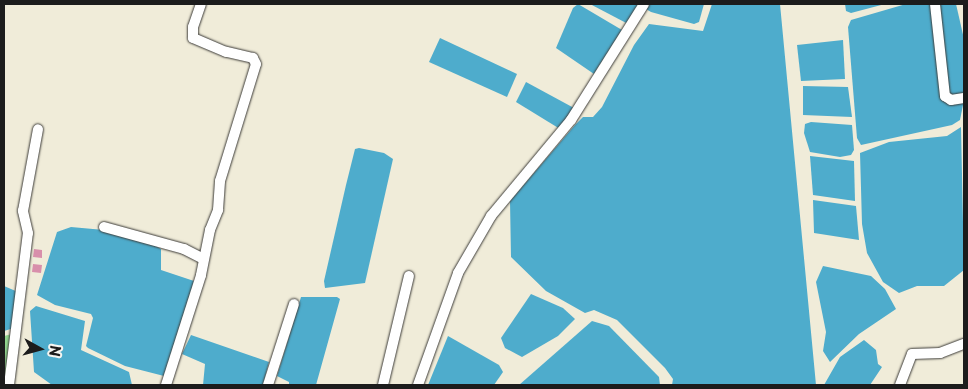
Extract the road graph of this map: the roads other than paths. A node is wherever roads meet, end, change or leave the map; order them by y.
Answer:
1 (200, 4) edge
2 (644, 4) edge
3 (935, 4) edge
4 (964, 98) edge
5 (38, 129) dead end
6 (104, 227) dead end
7 (204, 260) junction
8 (409, 276) dead end
9 (294, 304) dead end
10 (964, 344) edge
11 (9, 385) edge
12 (166, 385) edge
13 (268, 385) edge
14 (383, 385) edge
15 (418, 385) edge
16 (900, 385) edge

1 - 7 street
2 - 15 street
3 - 4 street
5 - 11 street
6 - 7 street
7 - 12 street
8 - 14 street
9 - 13 street
10 - 16 street

